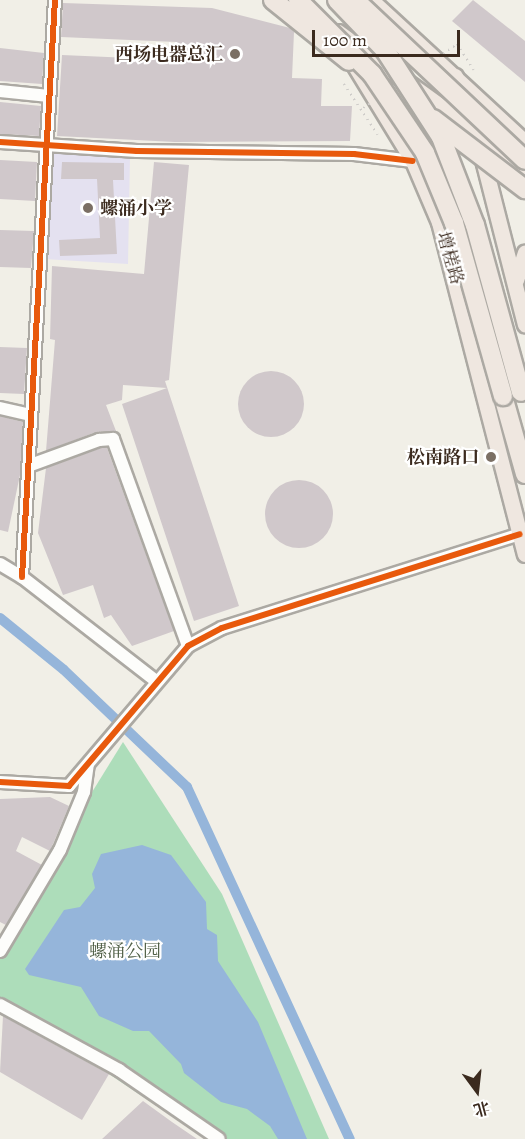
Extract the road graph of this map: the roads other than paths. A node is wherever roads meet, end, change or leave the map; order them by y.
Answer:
1 (54, 0) edge
2 (273, 0) edge
3 (296, 0) edge
4 (331, 0) edge
5 (338, 0) edge
6 (355, 0) edge
7 (371, 0) edge
8 (313, 16) junction
9 (343, 36) junction
10 (455, 75) junction
11 (0, 91) edge
12 (49, 96) junction
13 (505, 125) junction
14 (475, 131) junction
15 (0, 142) edge
16 (525, 142) edge
17 (45, 145) junction
18 (525, 160) edge
19 (413, 161) junction
20 (525, 174) edge
21 (525, 189) edge
22 (431, 202) junction
23 (525, 252) edge
24 (515, 286) junction
25 (525, 324) edge
26 (523, 398) edge
27 (0, 408) edge
28 (31, 414) junction
29 (28, 466) junction
30 (525, 474) edge
31 (520, 534) junction
32 (525, 554) edge
33 (0, 564) edge
34 (22, 577) junction
35 (188, 646) junction
36 (156, 681) junction
37 (88, 764) junction
38 (0, 782) edge
39 (0, 951) edge
40 (0, 1005) edge
41 (219, 1139) edge

1 - 12 street
2 - 21 highway, bridge
3 - 8 main road, 增槎路
3 - 30 highway, 增槎路, bridge
4 - 9 street
5 - 26 highway, 增槎路, bridge
6 - 18 highway, bridge
7 - 10 main road
8 - 9 main road
8 - 19 main road, 增槎路
9 - 14 main road
10 - 13 main road
10 - 14 main road
11 - 12 street
12 - 17 street
13 - 14 main road
13 - 16 main road
14 - 20 main road
14 - 22 main road
14 - 24 main road
15 - 17 street
17 - 19 street
17 - 28 street
19 - 22 main road, 增槎路
22 - 31 main road, 增槎路
23 - 24 main road
24 - 25 main road
27 - 28 street
28 - 29 street
29 - 34 street
29 - 35 street
31 - 32 main road, 增槎路
31 - 35 street
33 - 34 street
34 - 36 street
35 - 36 street
36 - 37 street
37 - 38 street
37 - 39 street
40 - 41 street

